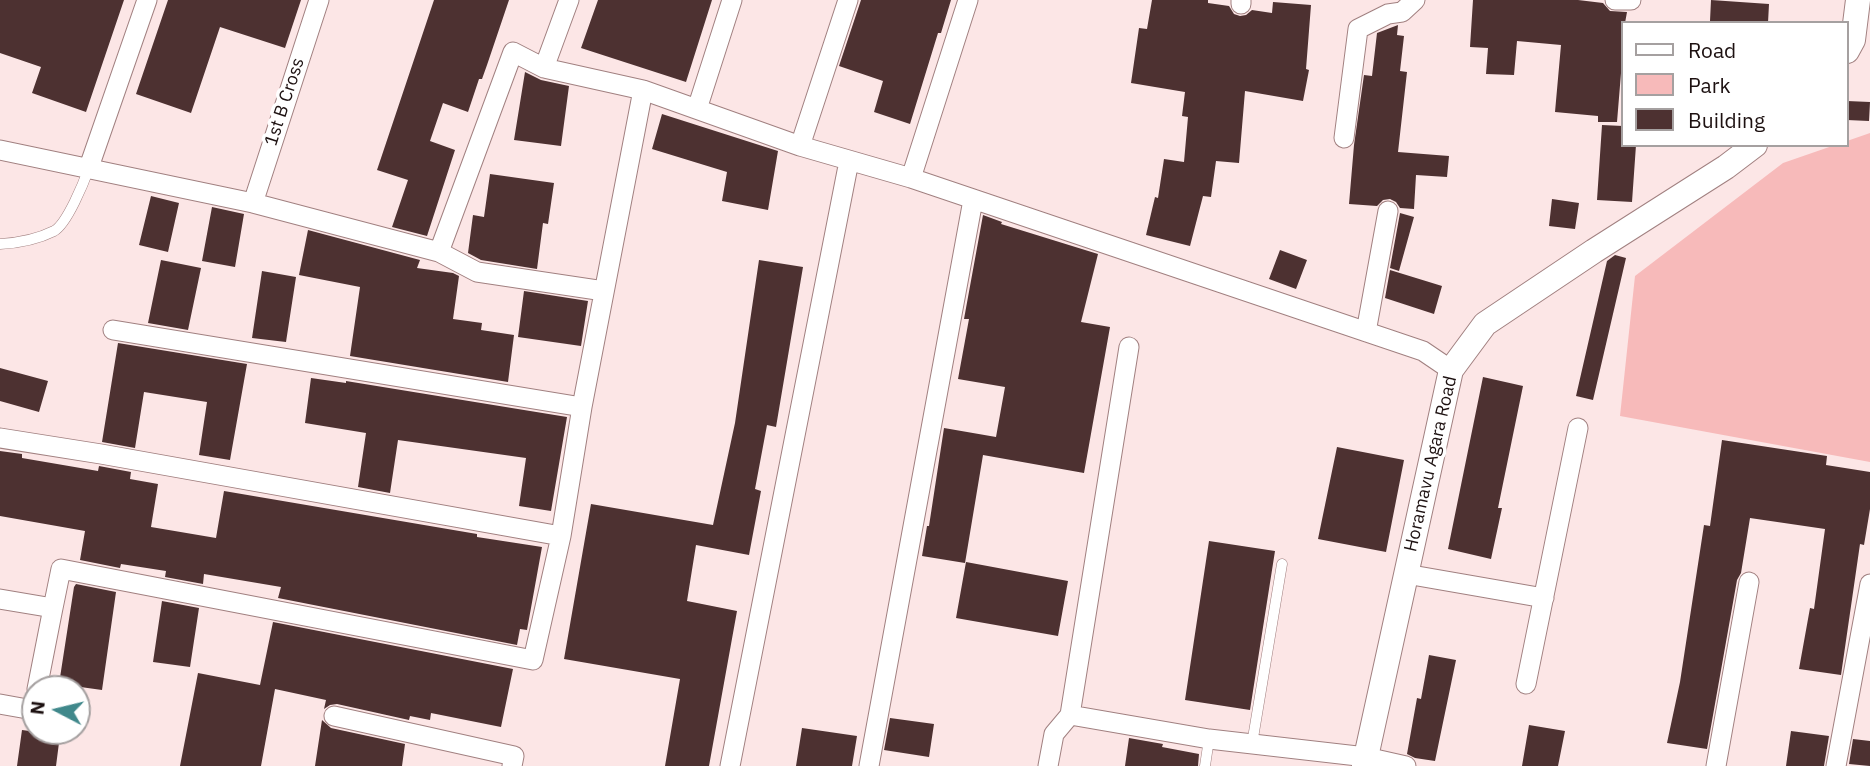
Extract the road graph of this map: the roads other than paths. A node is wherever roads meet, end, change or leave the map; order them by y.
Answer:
1 (147, 0) edge
2 (318, 0) edge
3 (569, 0) edge
4 (732, 0) edge
5 (848, 0) edge
6 (968, 0) edge
7 (1416, 0) edge
8 (1615, 0) edge
9 (1631, 0) edge
10 (1858, 0) edge
11 (1850, 45) edge
12 (544, 68) junction
13 (643, 90) junction
14 (697, 109) junction
15 (1344, 138) dead end
16 (800, 146) junction
17 (1752, 147) edge
18 (0, 150) edge
19 (849, 161) junction
20 (89, 167) junction
21 (911, 178) junction
22 (973, 200) junction
23 (253, 203) junction
24 (1388, 211) dead end
25 (0, 244) edge
26 (439, 252) junction
27 (604, 291) junction
28 (113, 330) dead end
29 (1366, 332) junction
30 (1129, 347) dead end
31 (1451, 370) junction
32 (582, 407) junction
33 (1578, 428) dead end
34 (0, 438) edge
35 (561, 536) junction
36 (1282, 564) dead end
37 (1406, 574) junction
38 (1749, 582) dead end
39 (1870, 584) edge
40 (1544, 598) junction
41 (0, 599) edge
42 (53, 608) junction
43 (40, 675) edge
44 (1526, 684) dead end
45 (0, 704) edge
46 (21, 708) edge
47 (1070, 715) junction
48 (334, 716) dead end
49 (1209, 739) junction
50 (1252, 744) junction
51 (1365, 761) edge
52 (512, 766) edge
53 (730, 766) edge
54 (869, 766) edge
55 (1048, 766) edge
56 (1205, 766) edge
57 (1406, 766) edge
58 (1716, 766) edge
59 (1836, 766) edge

1 - 20 street
2 - 23 street, 1st B Cross
3 - 12 street
4 - 14 street
5 - 16 street
6 - 21 street
7 - 15 street
8 - 9 street
10 - 11 street
12 - 13 street
12 - 26 street
13 - 14 street
13 - 27 street
14 - 16 street
16 - 19 street
17 - 31 street, Horamavu Agara Road
18 - 20 street
19 - 21 street
19 - 53 street
20 - 23 street
20 - 25 lane
21 - 22 street
22 - 29 street
22 - 54 street
23 - 26 street
24 - 29 street
26 - 27 street
27 - 32 street
28 - 32 street
29 - 31 street
30 - 47 street
31 - 37 street, Horamavu Agara Road
32 - 35 street
33 - 40 street
34 - 35 street
35 - 42 street
36 - 50 lane
37 - 40 street
37 - 51 street, Horamavu Agara Road
38 - 58 street
39 - 59 street
40 - 44 street
41 - 42 street
42 - 43 street
45 - 46 street
47 - 49 street
47 - 55 street
48 - 52 street
49 - 50 street
49 - 56 lane
50 - 51 street
51 - 57 street

